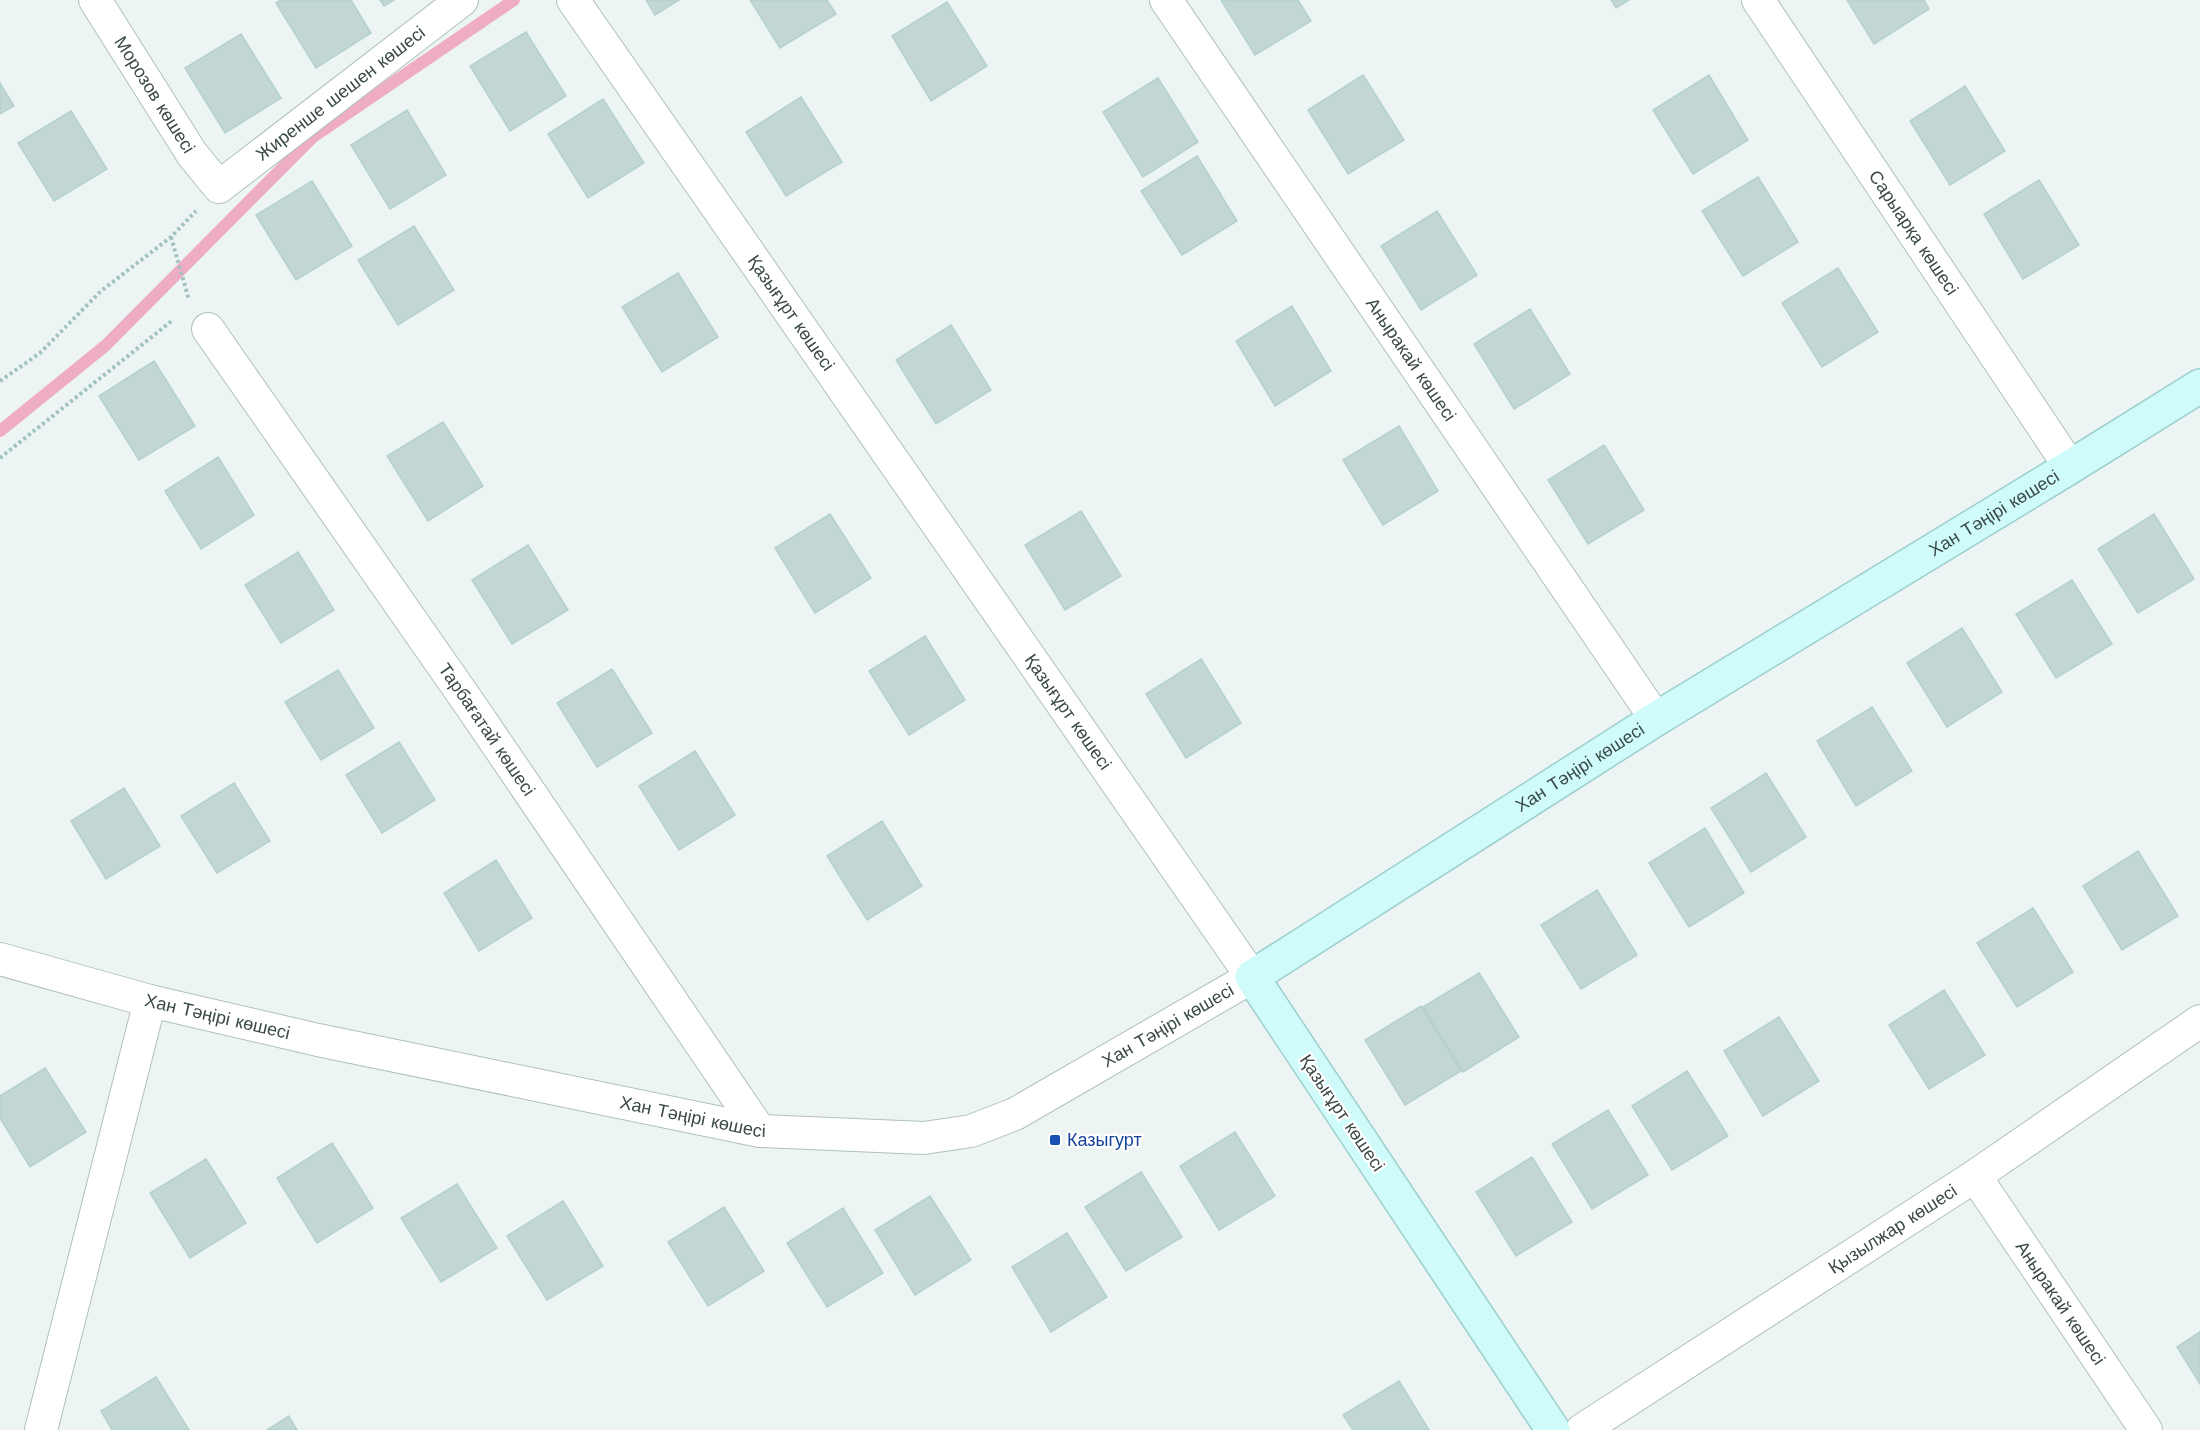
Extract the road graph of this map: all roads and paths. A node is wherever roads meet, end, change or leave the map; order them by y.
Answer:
1 (95, 0) edge
2 (462, 0) edge
3 (573, 0) edge
4 (1166, 0) edge
5 (1758, 0) edge
6 (219, 187) joint
7 (186, 289) dead end
8 (176, 319) dead end
9 (208, 329) dead end
10 (0, 381) edge
11 (2200, 386) edge
12 (0, 458) edge
13 (2070, 467) junction
14 (1656, 719) junction
15 (0, 959) edge
16 (1252, 977) junction
17 (150, 1001) junction
18 (2200, 1021) edge
19 (760, 1131) junction
20 (1975, 1176) junction
21 (41, 1430) edge
22 (1552, 1430) edge
23 (1582, 1430) edge
24 (2146, 1430) edge

1 - 6 street, Морозов көшесі
2 - 6 street, Жиренше шешен көшесі
3 - 16 street, Қазығұрт көшесі
4 - 14 street, Аныракай көшесі
5 - 13 street, Сарыарқа көшесі
7 - 10 path
8 - 12 path
9 - 19 street, Тарбағатай көшесі
11 - 13 street, Хан Тәңірі көшесі
13 - 14 street, Хан Тәңірі көшесі
14 - 16 street, Хан Тәңірі көшесі
15 - 17 street, Хан Тәңірі көшесі
16 - 19 street, Хан Тәңірі көшесі
16 - 22 street, Қазығұрт көшесі
17 - 19 street, Хан Тәңірі көшесі
17 - 21 street
18 - 20 street, Қызылжар көшесі
20 - 23 street, Қызылжар көшесі
20 - 24 street, Аныракай көшесі

